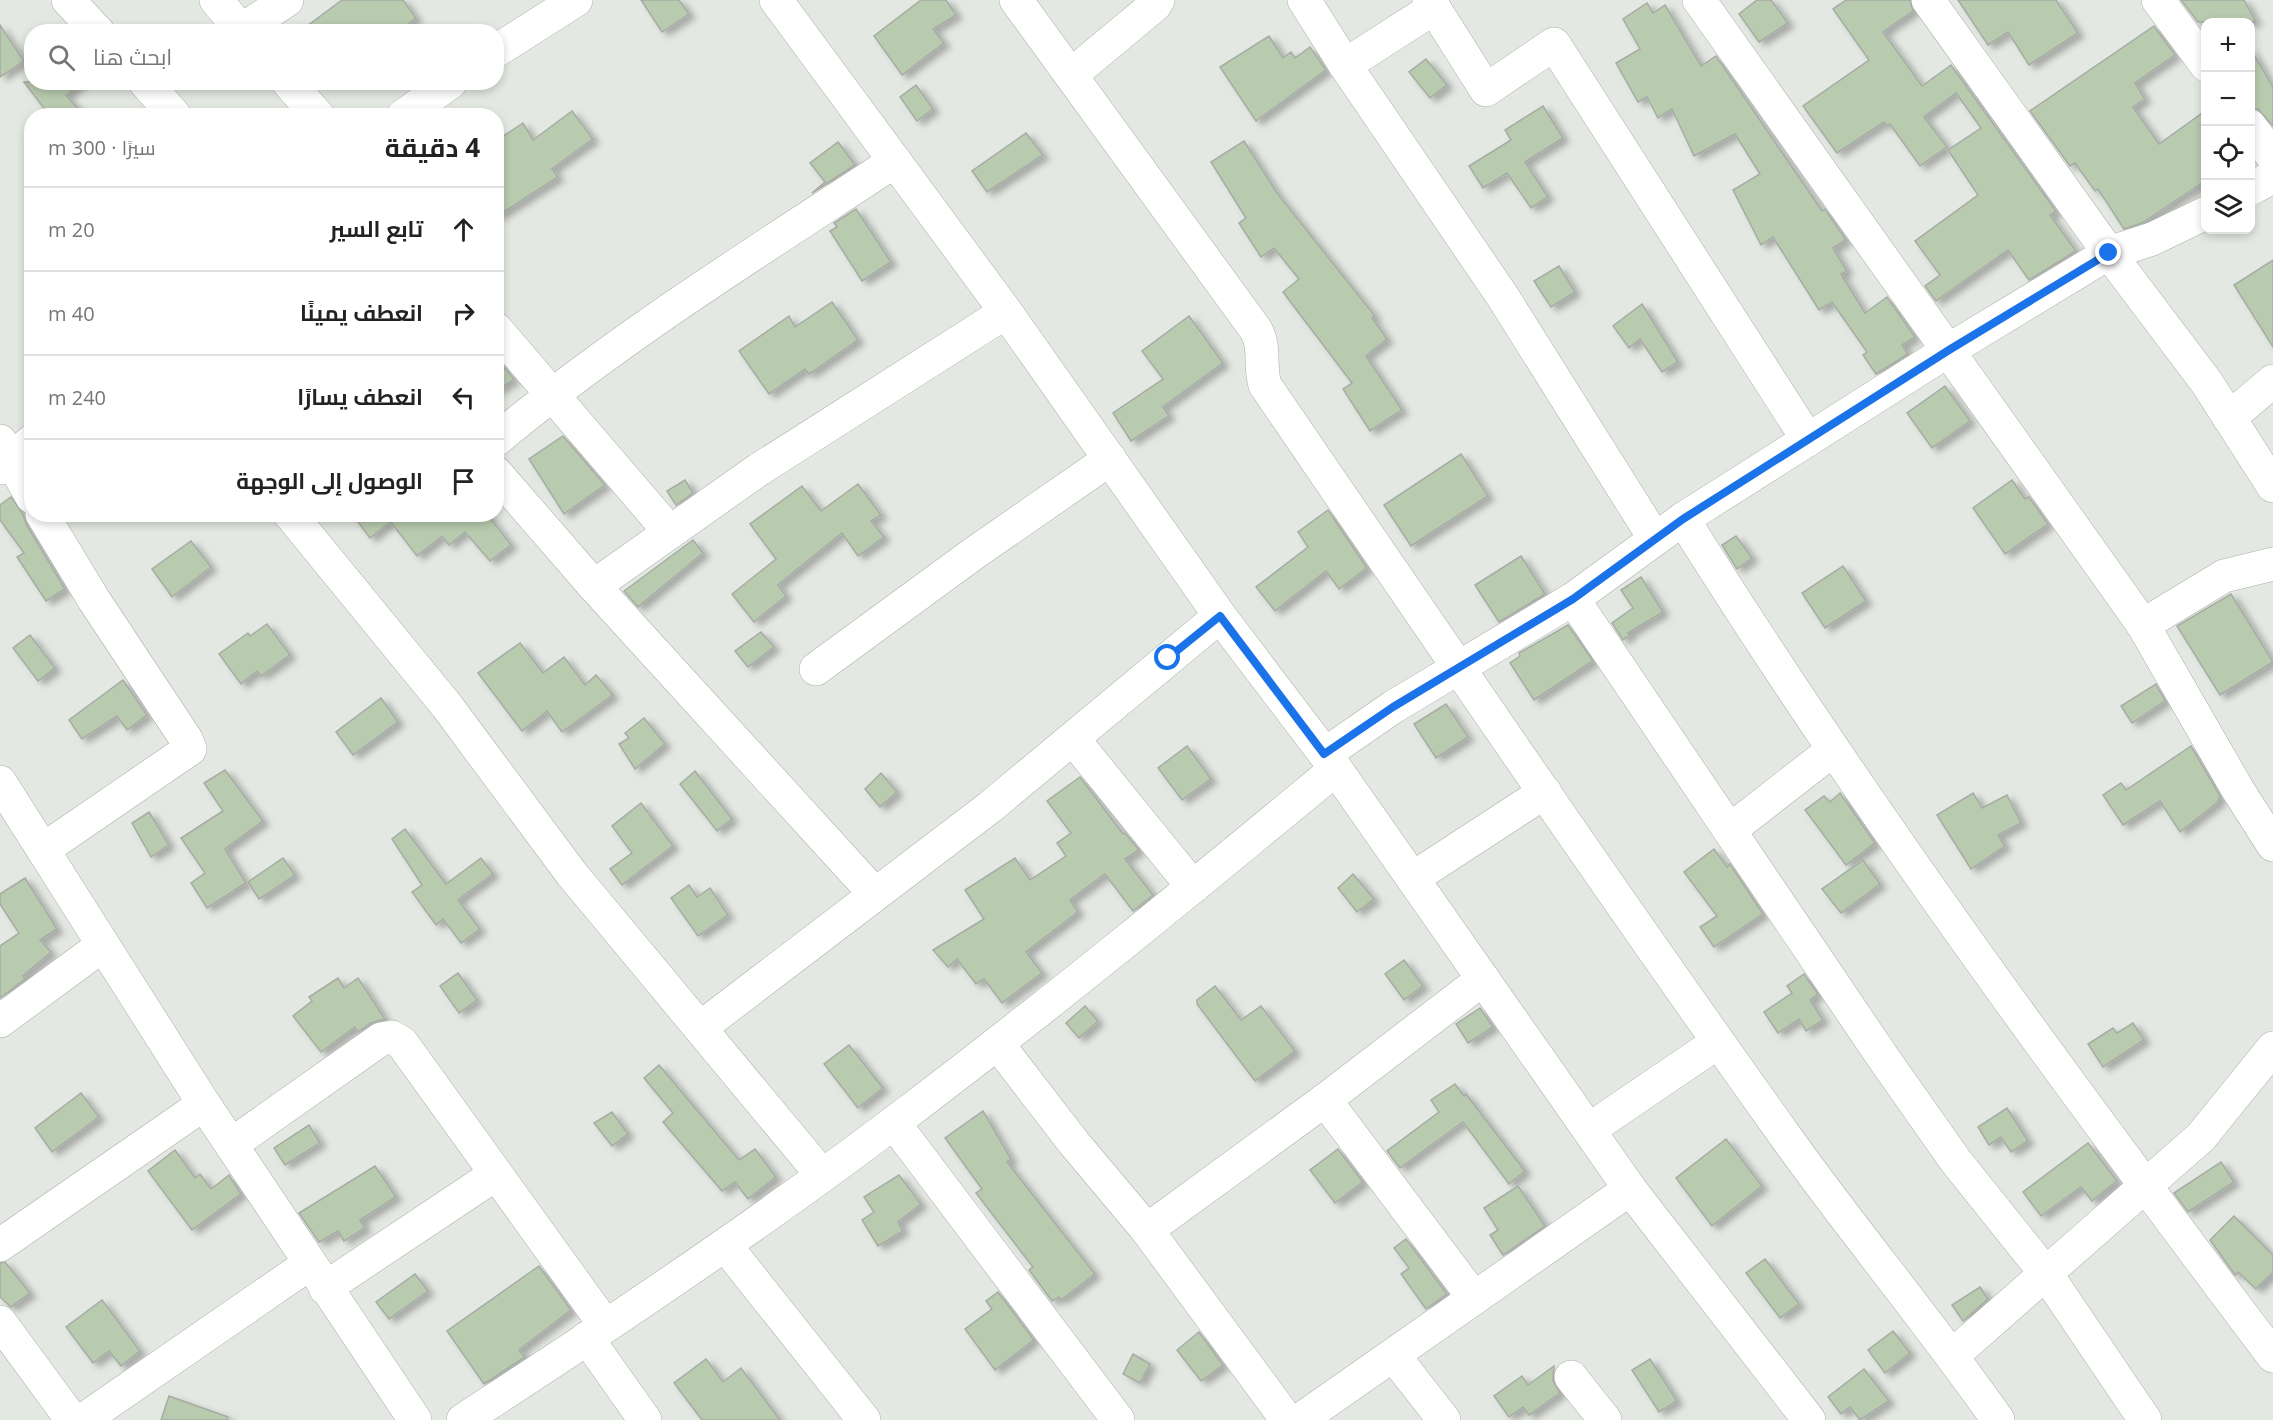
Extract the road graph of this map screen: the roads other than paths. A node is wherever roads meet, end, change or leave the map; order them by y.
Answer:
1 (68, 0) edge
2 (216, 0) edge
3 (287, 0) edge
4 (576, 0) edge
5 (776, 0) edge
6 (1016, 0) edge
7 (1158, 0) edge
8 (1304, 0) edge
9 (1928, 0) edge
10 (2158, 0) edge
11 (1701, 1) edge
12 (1431, 4) edge
13 (90, 24) edge
14 (237, 24) edge
15 (253, 24) edge
16 (504, 46) edge
17 (2201, 59) edge
18 (1345, 65) junction
19 (1071, 75) junction
20 (152, 90) edge
21 (295, 90) edge
22 (440, 90) edge
23 (168, 108) edge
24 (311, 108) edge
25 (414, 108) edge
26 (2255, 133) edge
27 (2273, 157) edge
28 (895, 161) junction
29 (2273, 177) edge
30 (2255, 186) edge
31 (2201, 215) edge
32 (2109, 253) junction
33 (1006, 312) junction
34 (504, 338) edge
35 (1949, 350) junction
36 (2273, 381) edge
37 (552, 394) junction
38 (2229, 418) junction
39 (504, 433) edge
40 (1808, 440) junction
41 (10, 453) edge
42 (1110, 459) junction
43 (24, 481) edge
44 (504, 482) edge
45 (2273, 486) edge
46 (1683, 519) junction
47 (47, 522) edge
48 (297, 522) edge
49 (669, 531) junction
50 (1655, 539) junction
51 (2273, 564) edge
52 (594, 586) junction
53 (1573, 599) junction
54 (1220, 616) junction
55 (2144, 626) junction
56 (1460, 667) junction
57 (816, 669) dead end
58 (1074, 740) junction
59 (1833, 750) junction
60 (1330, 762) junction
61 (0, 782) edge
62 (1545, 792) junction
63 (1730, 830) junction
64 (2273, 845) edge
65 (44, 849) junction
66 (1413, 879) junction
67 (1194, 887) junction
68 (874, 893) junction
69 (103, 945) junction
70 (1483, 979) junction
71 (0, 1021) edge
72 (700, 1028) junction
73 (1718, 1042) junction
74 (997, 1043) junction
75 (2273, 1048) edge
76 (1325, 1100) junction
77 (204, 1104) junction
78 (894, 1123) junction
79 (1590, 1129) junction
80 (232, 1144) junction
81 (496, 1174) junction
82 (822, 1175) junction
83 (2145, 1188) junction
84 (1630, 1189) junction
85 (1147, 1230) junction
86 (0, 1245) edge
87 (725, 1245) junction
88 (2047, 1275) junction
89 (317, 1276) junction
90 (1474, 1298) junction
91 (0, 1322) edge
92 (596, 1332) junction
93 (1953, 1355) junction
94 (1394, 1356) junction
95 (2273, 1356) edge
96 (1571, 1377) dead end
97 (72, 1420) edge
98 (83, 1420) edge
99 (415, 1420) edge
100 (463, 1420) edge
101 (645, 1420) edge
102 (864, 1420) edge
103 (1118, 1420) edge
104 (1287, 1420) edge
105 (1300, 1420) edge
106 (1444, 1420) edge
107 (1605, 1420) edge
108 (1809, 1420) edge
109 (1998, 1420) edge
110 (2145, 1420) edge

1 - 13 street
2 - 14 street
3 - 15 street
4 - 16 street
5 - 28 street
6 - 19 street
7 - 19 street
8 - 18 street
9 - 32 street
10 - 17 street
11 - 35 street
12 - 18 street
12 - 40 street
18 - 50 street
19 - 56 street
20 - 23 street
21 - 24 street
22 - 25 street
26 - 27 street
28 - 33 street
28 - 37 street
29 - 30 street
31 - 32 street
32 - 35 street
32 - 38 street
33 - 42 street
33 - 49 street
34 - 37 street
35 - 40 street
35 - 55 street
36 - 38 street
37 - 39 street
37 - 49 street
38 - 45 street
40 - 46 street
41 - 43 street
42 - 54 street
42 - 57 street
44 - 52 street
46 - 50 street
46 - 59 street
47 - 65 street
48 - 72 street
49 - 52 street
50 - 53 street
51 - 55 street
52 - 68 street
53 - 56 street
53 - 63 street
54 - 58 street
54 - 60 street
55 - 64 street
56 - 60 street
56 - 62 street
58 - 67 street
58 - 68 street
59 - 63 street
59 - 83 street
60 - 66 street
60 - 67 street
61 - 65 street
62 - 66 street
62 - 73 street
63 - 88 street
65 - 69 street
66 - 70 street
67 - 74 street
68 - 72 street
69 - 71 street
69 - 77 street
70 - 76 street
70 - 79 street
72 - 82 street
73 - 79 street
73 - 93 street
74 - 78 street
74 - 85 street
75 - 83 street
76 - 85 street
76 - 90 street
77 - 80 street
77 - 86 street
78 - 82 street
78 - 103 street
79 - 84 street
80 - 81 street
80 - 89 street
81 - 89 street
81 - 92 street
82 - 87 street
83 - 88 street
83 - 95 street
84 - 90 street
84 - 108 street
85 - 104 street
87 - 92 street
87 - 102 street
88 - 93 street
88 - 110 street
89 - 98 street
89 - 99 street
90 - 94 street
91 - 97 street
92 - 100 street
92 - 101 street
93 - 109 street
94 - 105 street
94 - 106 street
96 - 107 street

